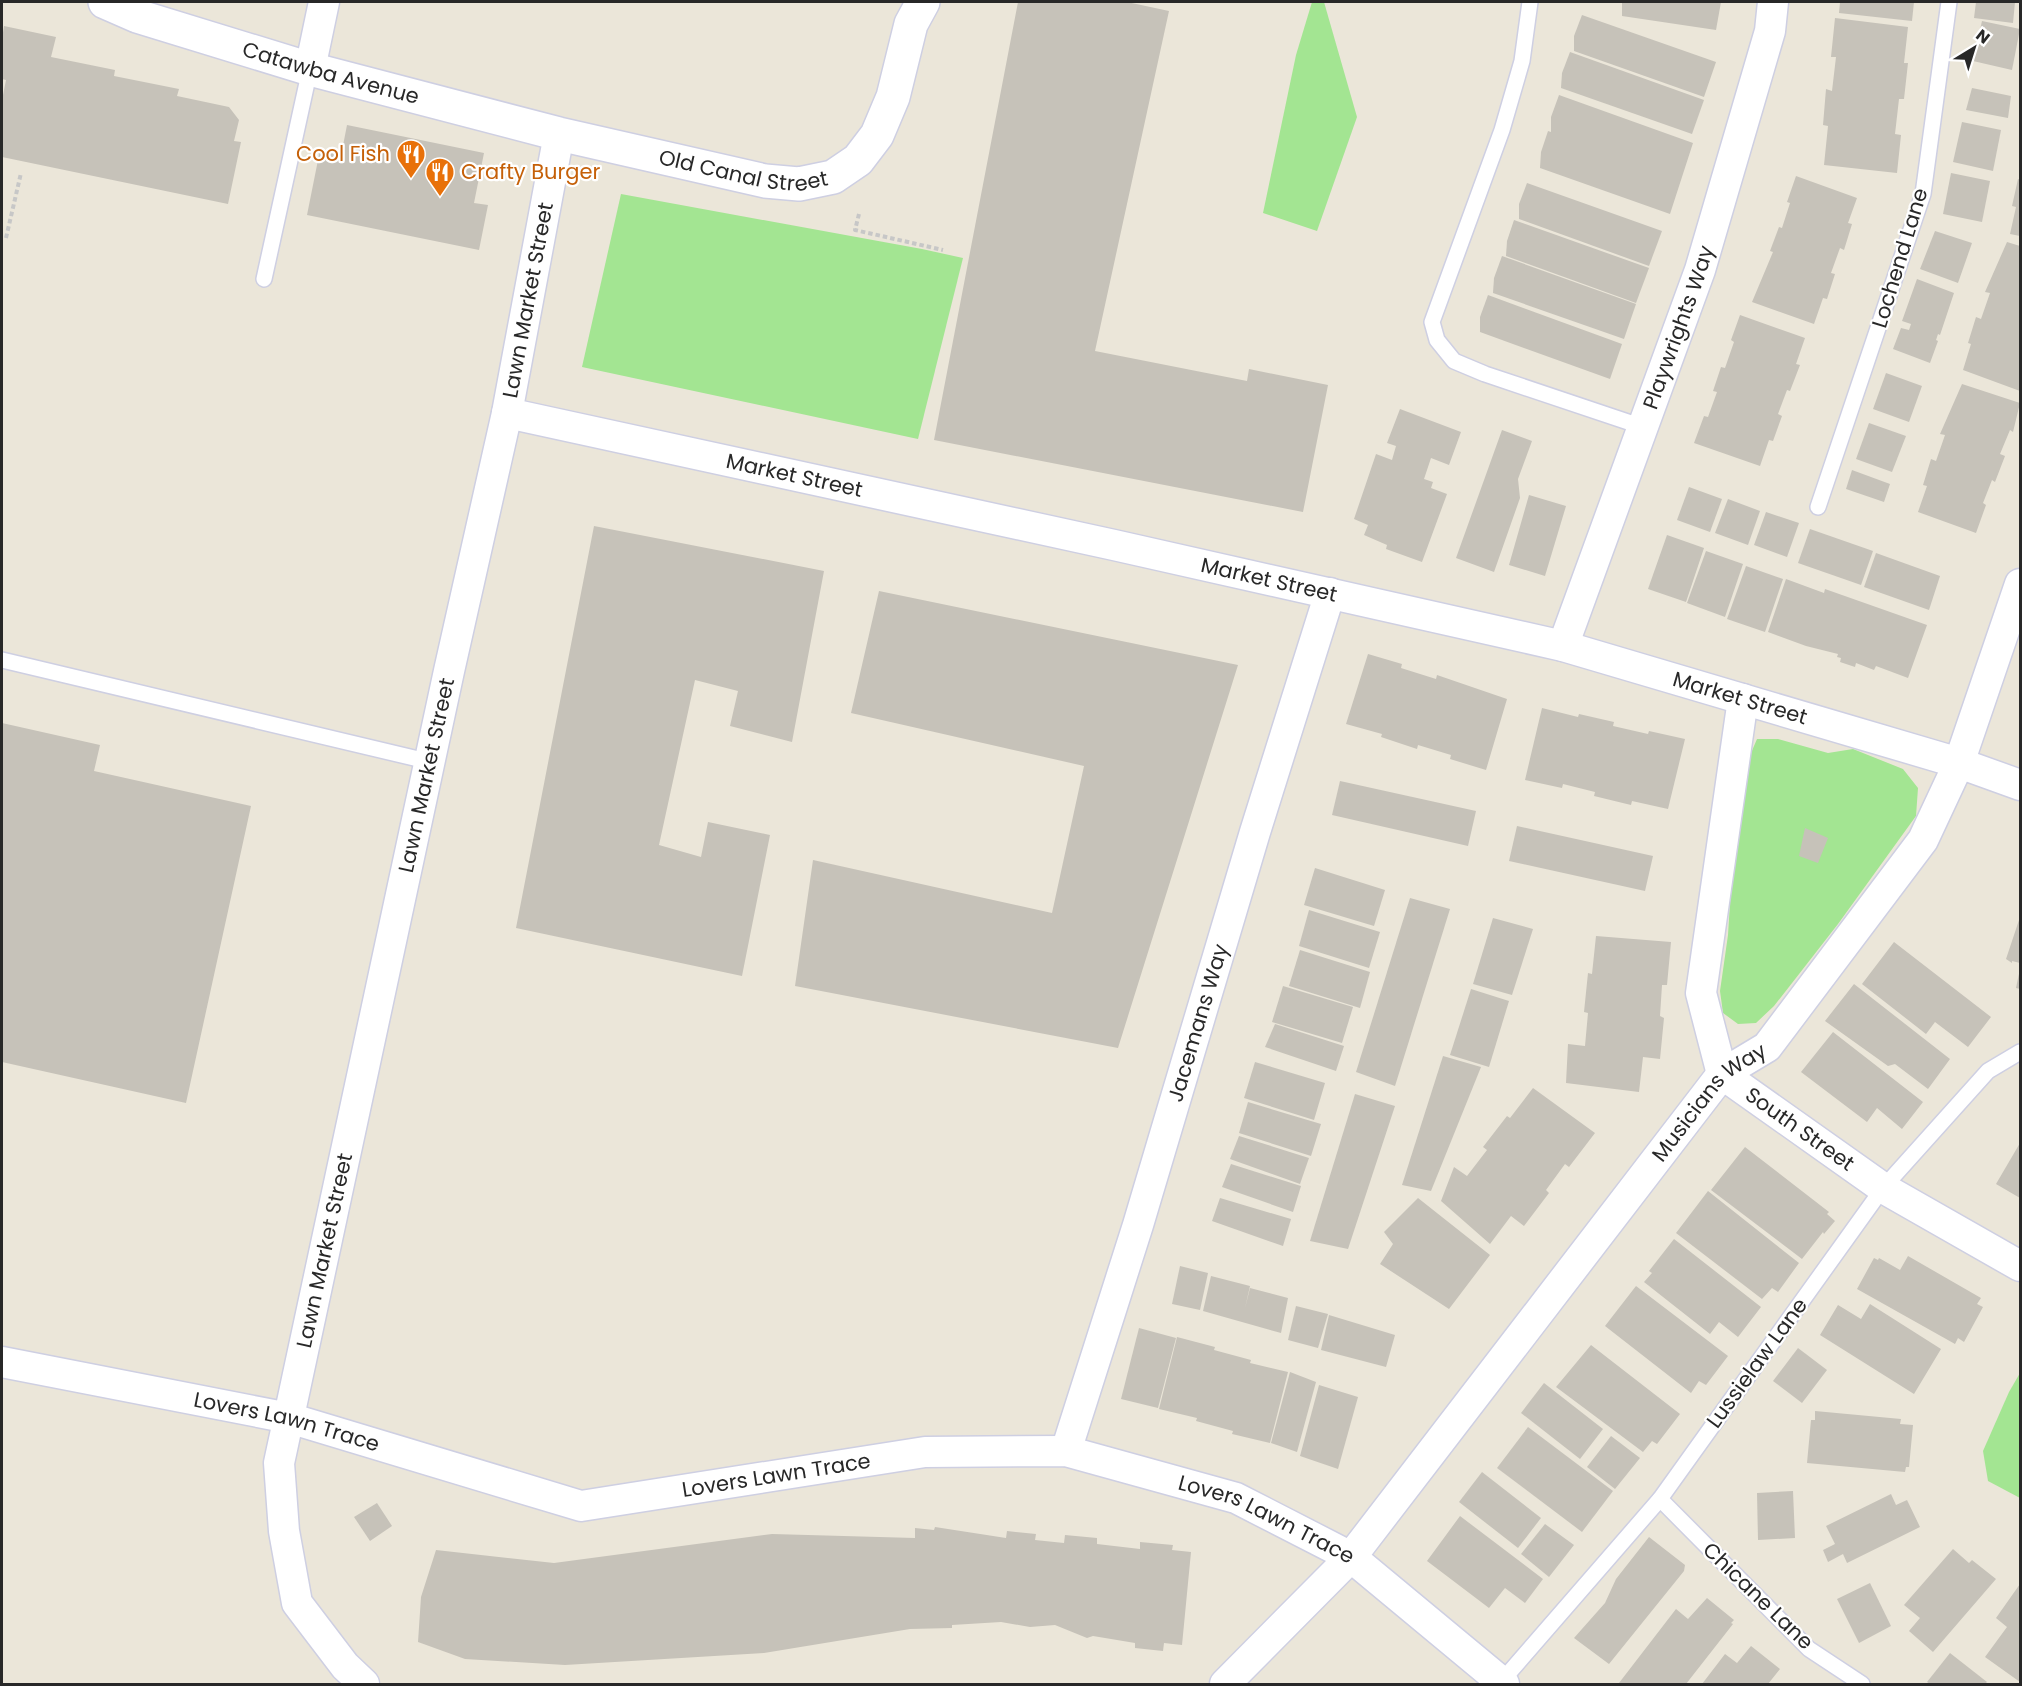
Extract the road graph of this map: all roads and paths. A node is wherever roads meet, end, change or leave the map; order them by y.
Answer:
1 (105, 2) edge
2 (324, 2) edge
3 (923, 2) edge
4 (1530, 2) edge
5 (1773, 2) edge
6 (1949, 2) edge
7 (310, 69) junction
8 (559, 134) junction
9 (21, 172) dead end
10 (859, 214) dead end
11 (6, 238) dead end
12 (943, 250) dead end
13 (264, 279) dead end
14 (507, 413) junction
15 (1643, 427) junction
16 (1818, 507) dead end
17 (2020, 584) edge
18 (1330, 593) junction
19 (1563, 646) junction
20 (2, 660) edge
21 (1743, 699) junction
22 (431, 762) junction
23 (1959, 763) junction
24 (2020, 785) edge
25 (2020, 1052) edge
26 (1722, 1074) junction
27 (1883, 1188) junction
28 (2020, 1266) edge
29 (2, 1362) edge
30 (289, 1418) junction
31 (1066, 1451) junction
32 (1660, 1499) junction
33 (1351, 1557) junction
34 (1503, 1683) edge
35 (364, 1684) edge
36 (1225, 1684) edge
37 (1862, 1684) edge

1 - 7 street, Catawba Avenue
2 - 7 street
3 - 8 street, Old Canal Street
4 - 15 lane
5 - 15 street, Playwrights Way
6 - 16 lane, Lochend Lane
7 - 8 street, Catawba Avenue
7 - 13 lane
8 - 14 street, Lawn Market Street
9 - 11 path
10 - 12 path
14 - 18 street, Market Street
14 - 22 street, Lawn Market Street
15 - 19 street, Playwrights Way
17 - 23 street, Musicians Way
18 - 19 street, Market Street
18 - 31 street, Jacemans Way
19 - 21 street, Market Street
20 - 22 lane
21 - 23 street, Market Street
21 - 26 street
22 - 30 street, Lawn Market Street
23 - 24 street, Market Street
23 - 26 street, Musicians Way
25 - 27 lane, Lussielaw Lane
26 - 27 street, South Street
26 - 33 street, Musicians Way
27 - 28 street, South Street
27 - 32 lane, Lussielaw Lane
29 - 30 street, Lovers Lawn Trace
30 - 31 street, Lovers Lawn Trace
30 - 35 street, Lawn Market Street
31 - 33 street, Lovers Lawn Trace
32 - 34 lane, Lussielaw Lane
32 - 37 lane, Chicane Lane
33 - 34 street, Lovers Lawn Trace
33 - 36 street, Musicians Way

